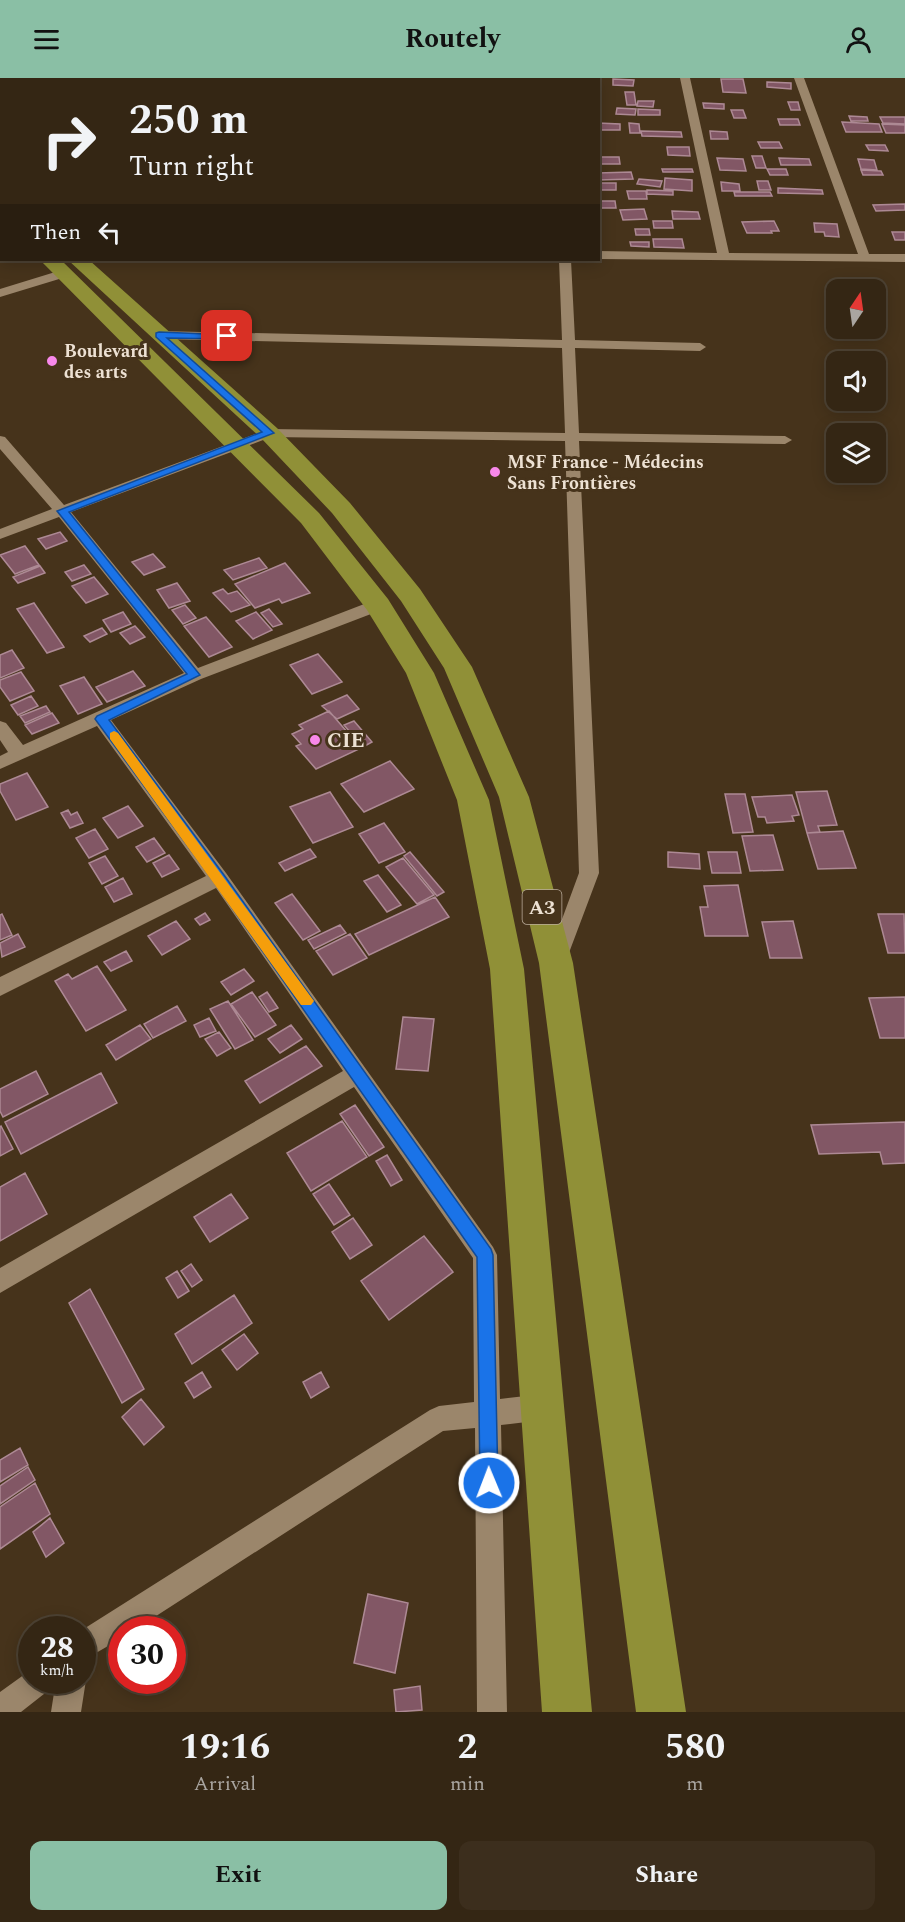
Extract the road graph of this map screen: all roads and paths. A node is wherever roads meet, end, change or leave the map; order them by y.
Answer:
1 (685, 78) edge
2 (799, 78) edge
3 (600, 255) edge
4 (724, 257) junction
5 (865, 258) junction
6 (905, 258) edge
7 (565, 261) edge
8 (61, 263) edge
9 (0, 293) edge
10 (159, 335) junction
11 (569, 344) junction
12 (700, 347) dead end
13 (269, 433) junction
14 (571, 437) junction
15 (0, 440) edge
16 (785, 440) dead end
17 (236, 444) junction
18 (62, 511) junction
19 (0, 534) edge
20 (378, 604) junction
21 (195, 675) junction
22 (101, 719) junction
23 (0, 727) edge
24 (20, 755) junction
25 (0, 763) edge
26 (219, 878) junction
27 (556, 963) junction
28 (0, 987) edge
29 (358, 1073) junction
30 (0, 1281) edge
31 (543, 1407) junction
32 (488, 1414) junction
33 (96, 1638) edge
34 (21, 1694) edge
35 (69, 1694) edge
36 (0, 1710) edge
37 (66, 1712) edge
38 (492, 1712) edge
39 (567, 1712) edge
40 (661, 1712) edge

1 - 4 street
2 - 5 street
3 - 4 street
4 - 5 street
5 - 6 street
7 - 11 street
8 - 9 street
8 - 10 highway, A3
8 - 17 highway, A3
10 - 11 street
10 - 13 highway, A3
11 - 12 street
11 - 14 street
13 - 14 street
13 - 17 street
13 - 27 highway, A3
14 - 16 street
14 - 27 street
15 - 18 street
17 - 18 street
17 - 20 highway, A3
18 - 19 street
18 - 21 street
20 - 21 street
20 - 31 highway, A3
21 - 22 street
22 - 24 street
22 - 26 street
23 - 24 street
24 - 25 street
26 - 28 street
26 - 29 street
27 - 40 highway, A3
29 - 30 street
29 - 32 street
31 - 32 street
31 - 39 highway, A3
32 - 33 street
32 - 38 street
34 - 36 street
35 - 37 street

